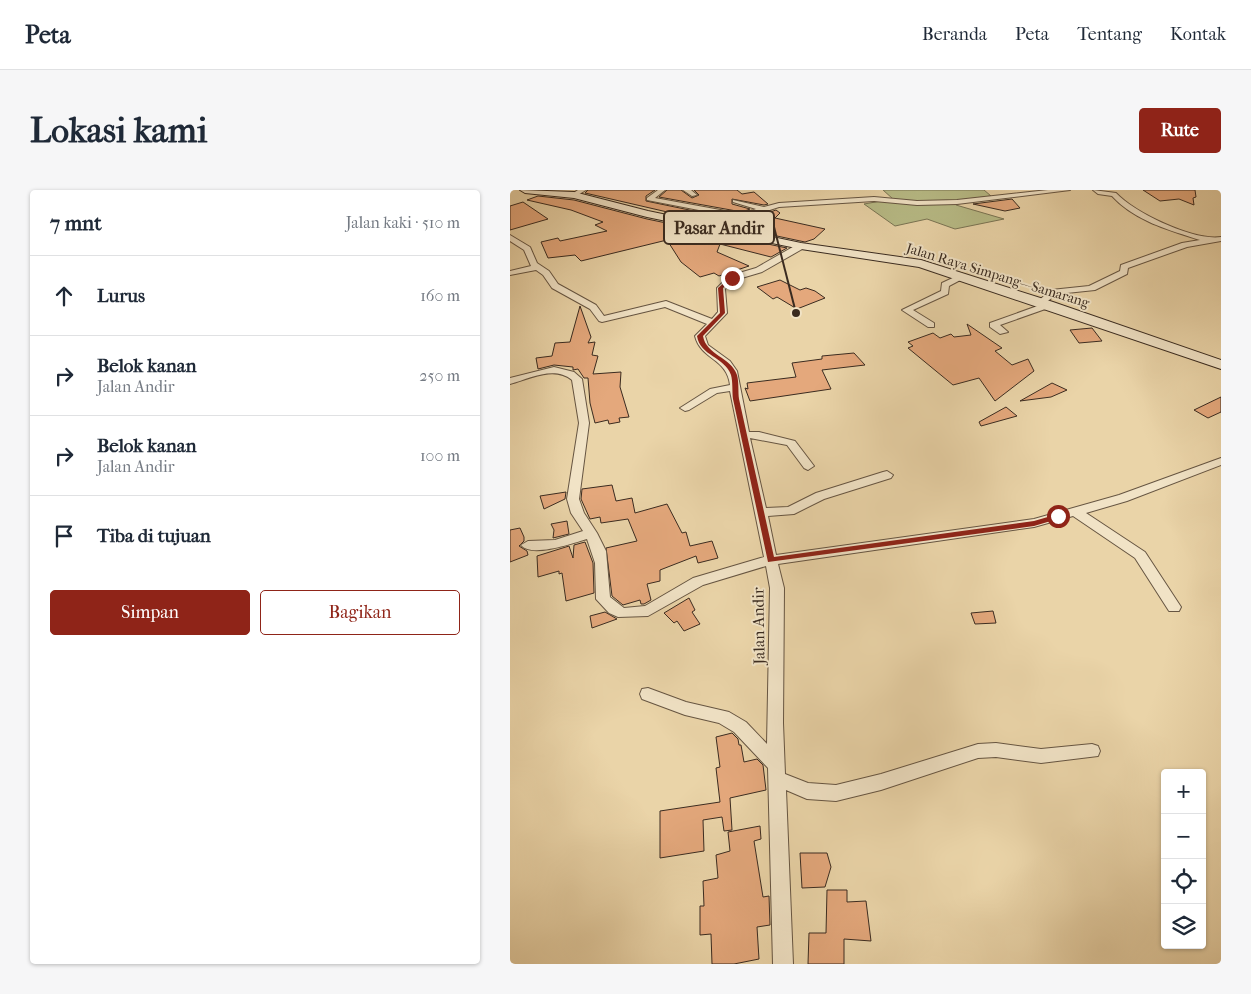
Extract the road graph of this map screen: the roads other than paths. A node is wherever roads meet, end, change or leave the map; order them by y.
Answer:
1 (525, 190) edge
2 (662, 190) edge
3 (686, 190) edge
4 (988, 190) edge
5 (1067, 190) edge
6 (1096, 190) edge
7 (579, 192) edge
8 (694, 195) dead end
9 (1000, 199) junction
10 (735, 201) dead end
11 (764, 209) junction
12 (742, 216) junction
13 (716, 228) junction
14 (1220, 233) edge
15 (510, 237) edge
16 (1210, 240) junction
17 (802, 246) junction
18 (537, 267) junction
19 (510, 273) edge
20 (962, 277) junction
21 (1044, 303) junction
22 (713, 323) junction
23 (931, 325) dead end
24 (1003, 332) dead end
25 (1221, 365) edge
26 (510, 382) edge
27 (734, 387) junction
28 (685, 408) dead end
29 (744, 435) junction
30 (1220, 462) edge
31 (808, 466) dead end
32 (887, 475) dead end
33 (1074, 511) junction
34 (760, 512) junction
35 (591, 533) junction
36 (528, 545) dead end
37 (771, 560) junction
38 (1174, 607) dead end
39 (648, 694) dead end
40 (1092, 751) dead end
41 (778, 773) junction
42 (784, 964) edge

1 - 7 main road, Jalan Raya Simpang—Samarang
2 - 12 street
3 - 8 street
4 - 9 street
5 - 9 street
6 - 16 street
7 - 13 main road, Jalan Raya Simpang—Samarang
9 - 11 street
10 - 11 street
11 - 12 street
12 - 13 street
13 - 17 main road, Jalan Raya Simpang—Samarang
14 - 16 street
15 - 18 street
16 - 21 street
17 - 20 main road, Jalan Raya Simpang—Samarang
17 - 22 street, Jalan Andir
18 - 19 street
18 - 22 street
20 - 21 main road, Jalan Raya Simpang—Samarang
20 - 23 street
21 - 24 street
21 - 25 main road, Jalan Raya Simpang—Samarang
22 - 27 street, Jalan Andir
26 - 35 street
27 - 28 street
27 - 29 street, Jalan Andir
29 - 31 street
29 - 34 street, Jalan Andir
30 - 33 street
32 - 34 street
33 - 37 street
33 - 38 street
34 - 37 street, Jalan Andir
35 - 36 street
35 - 37 street
37 - 41 street, Jalan Andir
39 - 41 street
40 - 41 street
41 - 42 street, Jalan Andir

